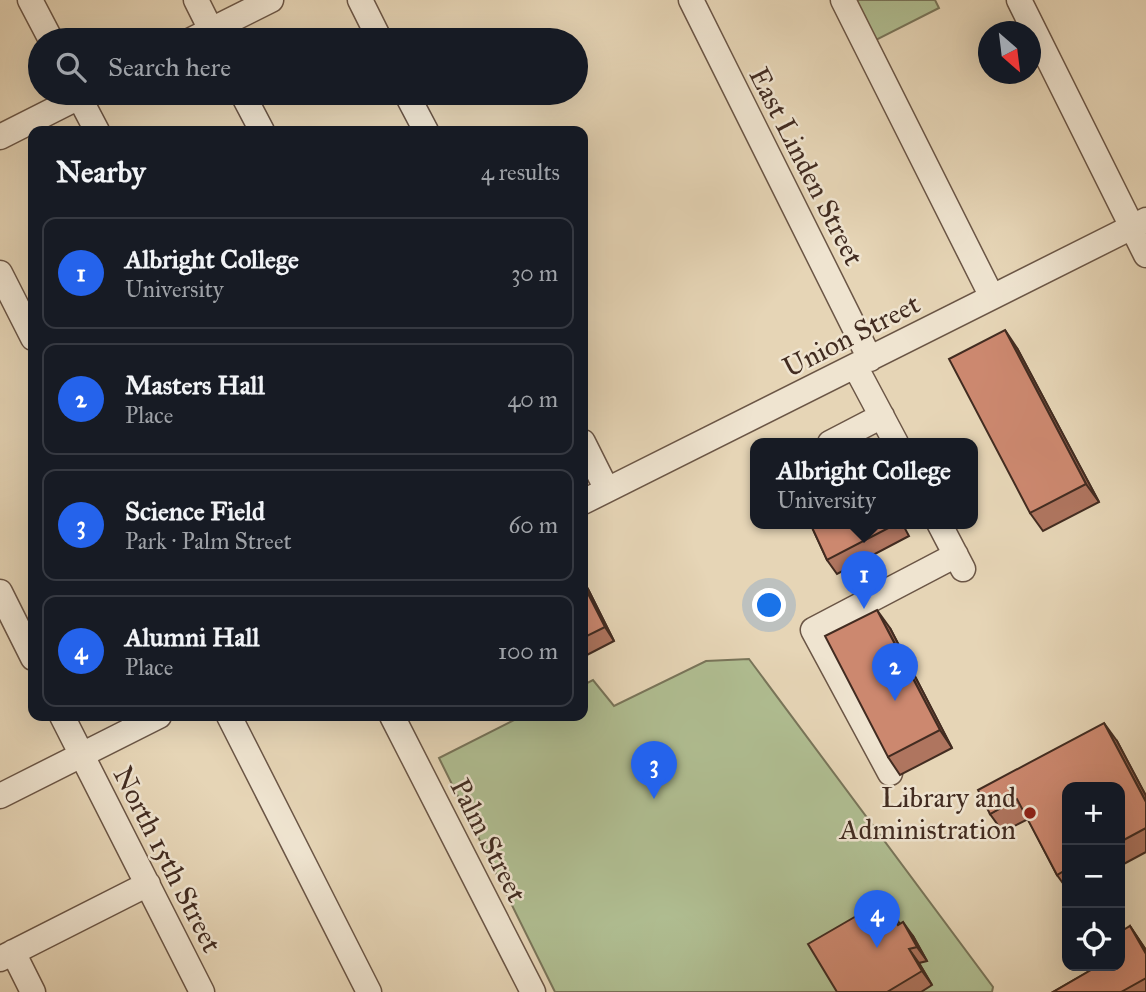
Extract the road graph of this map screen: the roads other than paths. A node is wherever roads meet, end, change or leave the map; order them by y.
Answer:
1 (30, 0) edge
2 (196, 0) edge
3 (271, 0) edge
4 (359, 0) edge
5 (691, 0) edge
6 (843, 0) edge
7 (1019, 0) edge
8 (45, 28) edge
9 (204, 28) edge
10 (222, 28) edge
11 (374, 28) edge
12 (60, 105) edge
13 (86, 105) edge
14 (248, 105) edge
15 (412, 105) edge
16 (95, 126) edge
17 (259, 126) edge
18 (423, 126) edge
19 (0, 137) edge
20 (1139, 223) edge
21 (1146, 255) edge
22 (0, 272) edge
23 (992, 297) junction
24 (28, 328) edge
25 (863, 362) junction
26 (882, 416) junction
27 (840, 438) edge
28 (893, 438) edge
29 (588, 452) edge
30 (607, 490) junction
31 (588, 500) edge
32 (942, 529) edge
33 (0, 592) edge
34 (28, 648) edge
35 (65, 721) edge
36 (149, 721) edge
37 (232, 721) edge
38 (395, 721) edge
39 (82, 755) junction
40 (890, 773) edge
41 (0, 796) edge
42 (148, 884) junction
43 (6, 956) edge
44 (33, 992) edge
45 (202, 992) edge
46 (369, 992) edge
47 (533, 992) edge

1 - 8 street
2 - 9 street
3 - 10 street
4 - 11 street
5 - 25 street, East Linden Street
6 - 23 street
7 - 20 street
12 - 19 street
13 - 16 street
14 - 17 street
15 - 18 street
20 - 21 street
20 - 23 street, Union Street
22 - 24 street
23 - 25 street, Union Street
25 - 26 street, East Linden Street
25 - 30 street, Union Street
26 - 27 street
26 - 28 street, East Linden Street
29 - 30 street
30 - 31 street, Union Street
32 - 40 street
33 - 34 street
35 - 39 street, North 15th Street
36 - 39 street
37 - 46 street
38 - 47 street, Palm Street
39 - 41 street
39 - 42 street, North 15th Street
42 - 43 street
42 - 45 street, North 15th Street
43 - 44 street

